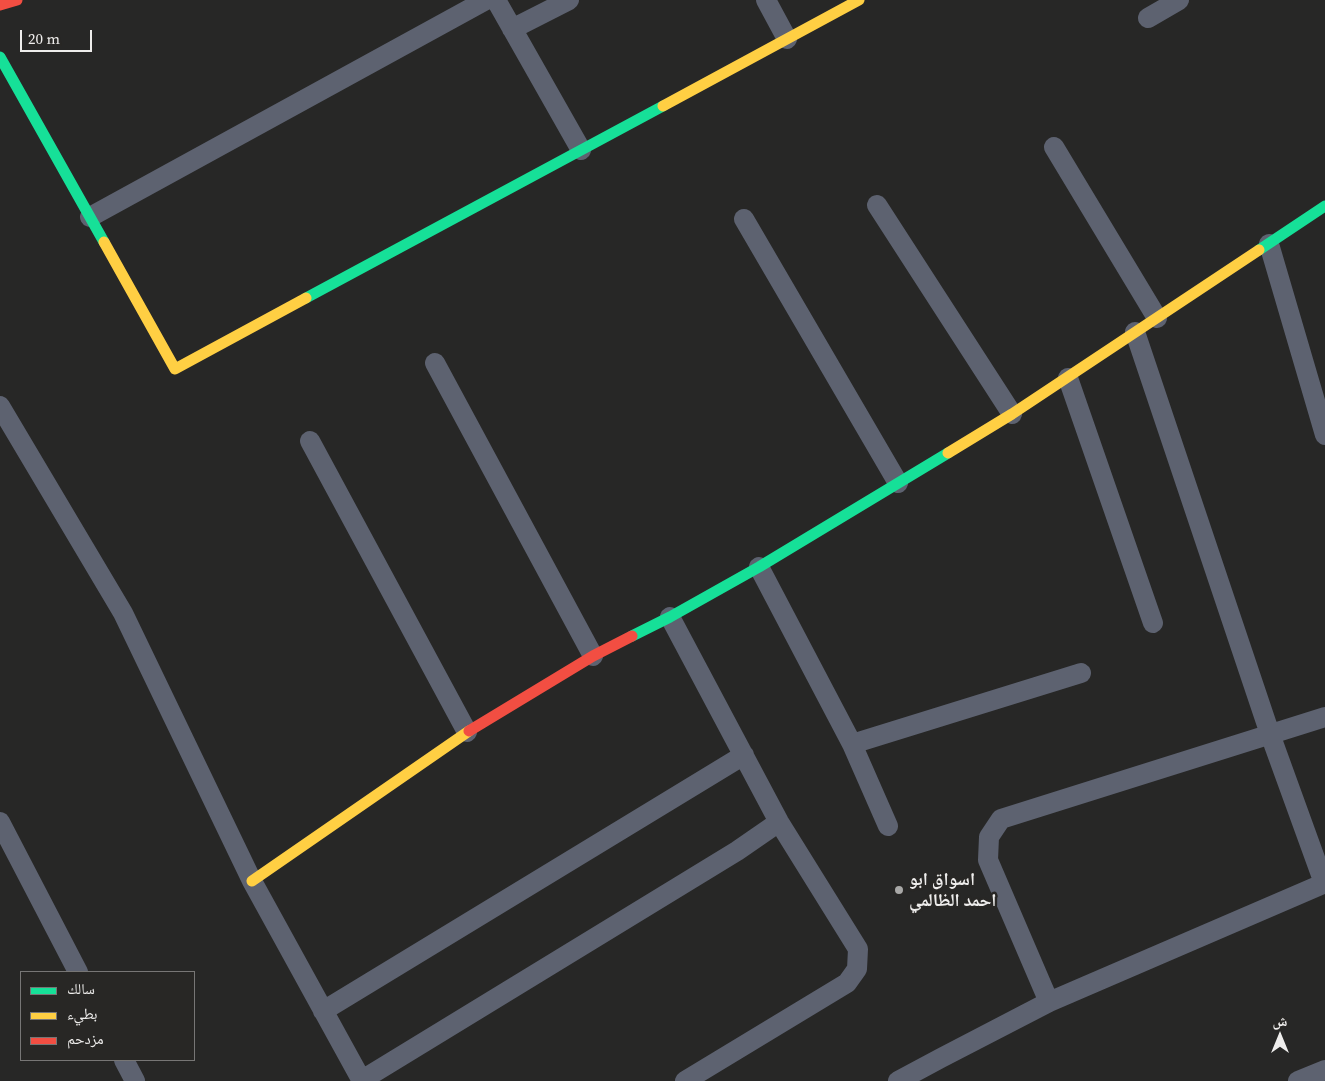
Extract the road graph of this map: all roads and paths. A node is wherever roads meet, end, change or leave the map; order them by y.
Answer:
1 (17, 0) edge
2 (486, 0) edge
3 (496, 0) edge
4 (569, 0) edge
5 (766, 0) edge
6 (859, 0) edge
7 (1179, 0) edge
8 (0, 5) edge
9 (1148, 18) dead end
10 (512, 29) junction
11 (787, 39) junction
12 (0, 57) edge
13 (1054, 147) dead end
14 (582, 150) junction
15 (877, 205) dead end
16 (1325, 206) edge
17 (90, 217) junction
18 (744, 219) dead end
19 (1269, 244) junction
20 (1157, 318) junction
21 (1135, 332) junction
22 (435, 363) dead end
23 (1068, 378) junction
24 (0, 406) edge
25 (1012, 414) junction
26 (1325, 436) edge
27 (310, 441) dead end
28 (898, 482) junction
29 (759, 566) junction
30 (670, 616) junction
31 (1154, 623) dead end
32 (592, 656) junction
33 (1080, 673) dead end
34 (1325, 717) edge
35 (467, 732) junction
36 (1270, 734) junction
37 (852, 744) junction
38 (744, 755) junction
39 (0, 822) edge
40 (779, 822) junction
41 (888, 826) dead end
42 (252, 881) junction
43 (1324, 883) edge
44 (77, 971) edge
45 (1049, 1002) junction
46 (323, 1011) junction
47 (125, 1061) edge
48 (1325, 1070) edge
49 (135, 1081) edge
50 (362, 1081) edge
51 (685, 1081) edge
52 (898, 1081) edge
53 (1298, 1081) edge

1 - 8 street
2 - 17 street
3 - 10 street
4 - 10 street
5 - 11 street
6 - 11 street
7 - 9 street
10 - 14 street
11 - 14 street
12 - 17 street
13 - 20 street
14 - 17 street
15 - 25 street
16 - 19 street
18 - 28 street
19 - 20 street
19 - 26 street
20 - 21 street
21 - 23 street
21 - 36 street
22 - 32 street
23 - 25 street
23 - 31 street
24 - 42 street
25 - 28 street
27 - 35 street
28 - 29 street
29 - 30 street
29 - 37 street
30 - 32 street
30 - 38 street
32 - 35 street
33 - 37 street
34 - 36 street
35 - 42 street
36 - 43 street
36 - 45 street
37 - 41 street
38 - 40 street
38 - 46 street
39 - 44 street
40 - 50 street
40 - 51 street
42 - 46 street
43 - 45 street
45 - 52 street
46 - 50 street
47 - 49 street
48 - 53 street

